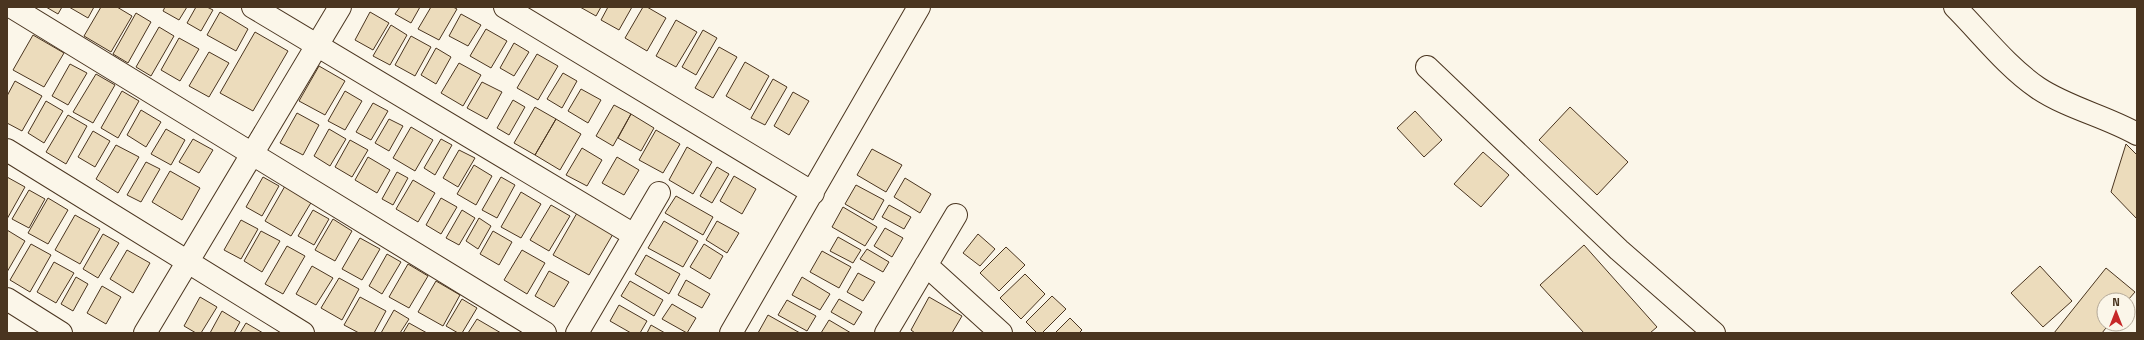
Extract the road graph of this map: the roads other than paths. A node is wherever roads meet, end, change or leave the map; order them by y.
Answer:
1 (12, 7) edge
2 (253, 7) edge
3 (340, 7) edge
4 (505, 7) edge
5 (919, 7) edge
6 (1955, 7) edge
7 (317, 45) junction
8 (1427, 67) dead end
9 (2137, 134) edge
10 (7, 150) edge
11 (252, 154) junction
12 (659, 192) dead end
13 (813, 193) junction
14 (956, 214) dead end
15 (634, 236) junction
16 (187, 262) junction
17 (926, 265) junction
18 (7, 299) edge
19 (61, 333) edge
20 (145, 333) edge
21 (303, 333) edge
22 (544, 333) edge
23 (577, 333) edge
24 (731, 333) edge
25 (886, 333) edge
26 (1001, 333) edge
27 (1714, 333) edge

1 - 11 street
2 - 7 street
3 - 7 street
4 - 13 street
5 - 13 street
6 - 9 street
7 - 11 street
7 - 15 street
8 - 27 street
10 - 16 street
11 - 16 street
11 - 22 street
12 - 15 street
13 - 24 street
14 - 17 street
15 - 23 street
16 - 20 street
16 - 21 street
17 - 25 street
17 - 26 street
18 - 19 street

